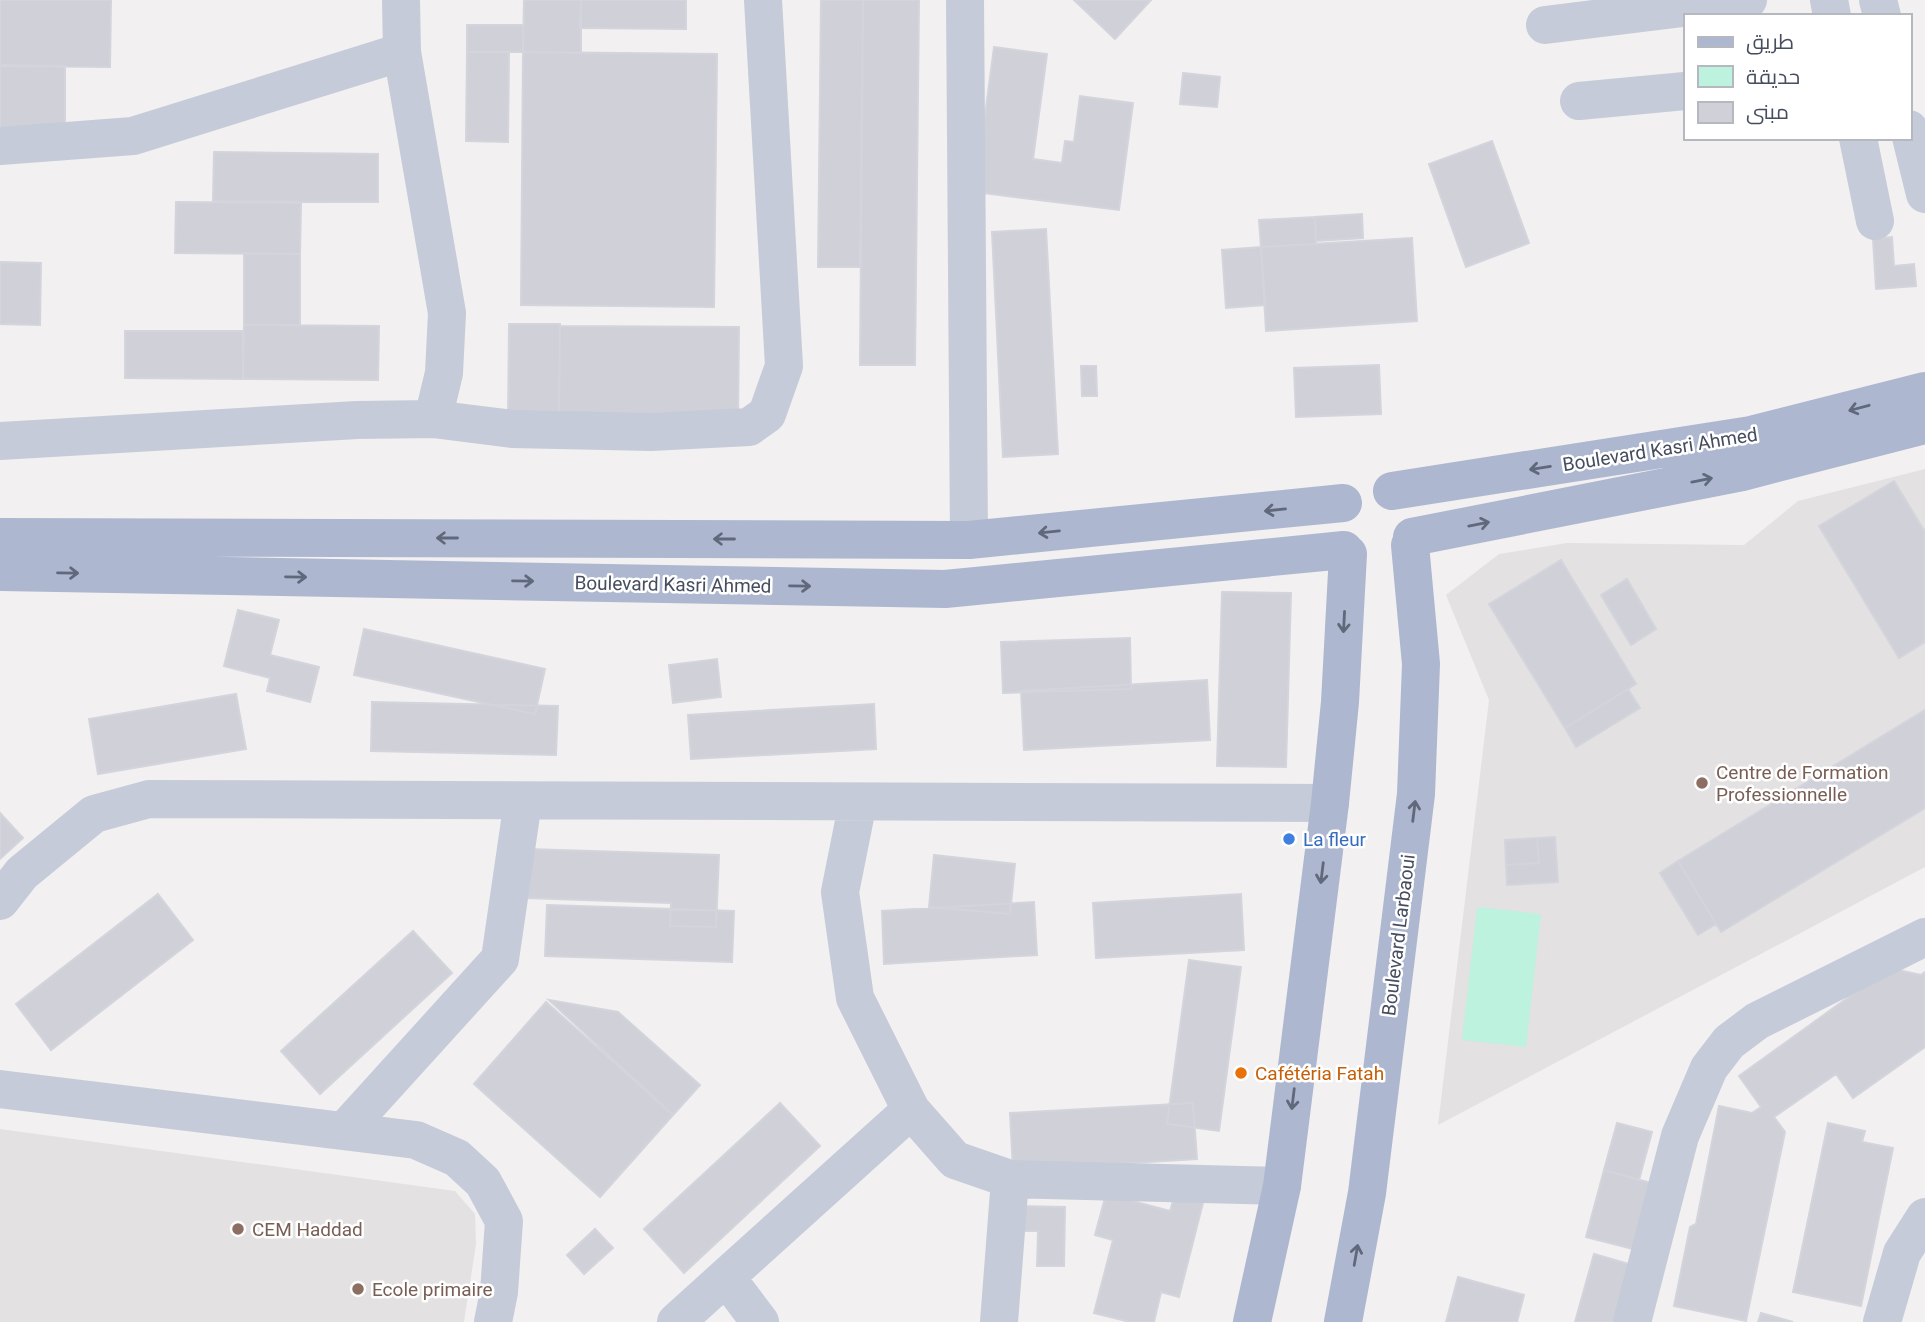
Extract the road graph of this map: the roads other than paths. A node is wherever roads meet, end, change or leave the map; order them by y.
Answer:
1 (401, 0) edge
2 (763, 0) edge
3 (965, 0) edge
4 (1748, 0) edge
5 (1545, 25) dead end
6 (402, 52) junction
7 (1684, 91) edge
8 (1579, 101) dead end
9 (1911, 137) edge
10 (1858, 140) edge
11 (0, 146) edge
12 (1925, 194) edge
13 (1875, 221) dead end
14 (1925, 391) edge
15 (432, 419) junction
16 (1925, 425) edge
17 (0, 441) edge
18 (1392, 491) junction
19 (1343, 503) junction
20 (0, 537) edge
21 (970, 540) junction
22 (1411, 541) junction
23 (1346, 552) junction
24 (0, 572) edge
25 (523, 801) junction
26 (858, 802) junction
27 (1330, 803) junction
28 (0, 901) edge
29 (1925, 937) edge
30 (0, 1089) edge
31 (911, 1110) junction
32 (344, 1131) junction
33 (1010, 1179) junction
34 (1282, 1186) junction
35 (1925, 1217) edge
36 (726, 1277) junction
37 (494, 1322) edge
38 (676, 1322) edge
39 (760, 1322) edge
40 (999, 1322) edge
41 (1252, 1322) edge
42 (1343, 1322) edge
43 (1632, 1322) edge
44 (1882, 1322) edge

1 - 6 street
2 - 15 street
3 - 21 street
4 - 5 street
6 - 11 street
6 - 15 street
7 - 8 street
9 - 12 street
10 - 13 street
14 -> 18 main road, Boulevard Kasri Ahmed
15 - 17 street
22 -> 16 main road, Boulevard Kasri Ahmed
18 - 19 main road
18 - 22 main road
19 -> 21 main road
19 - 23 main road
21 -> 20 main road
22 - 23 main road
42 -> 22 main road, Boulevard Larbaoui
24 -> 23 main road, Boulevard Kasri Ahmed
23 -> 27 main road
25 - 26 street
25 - 28 street
25 - 32 street
26 - 27 street
26 - 31 street
27 -> 34 main road
29 - 43 street
30 - 32 street
31 - 33 street
31 - 36 street
32 - 37 street
33 - 34 street
33 - 40 street
34 - 41 main road
35 - 44 street
36 - 38 street
36 - 39 street

